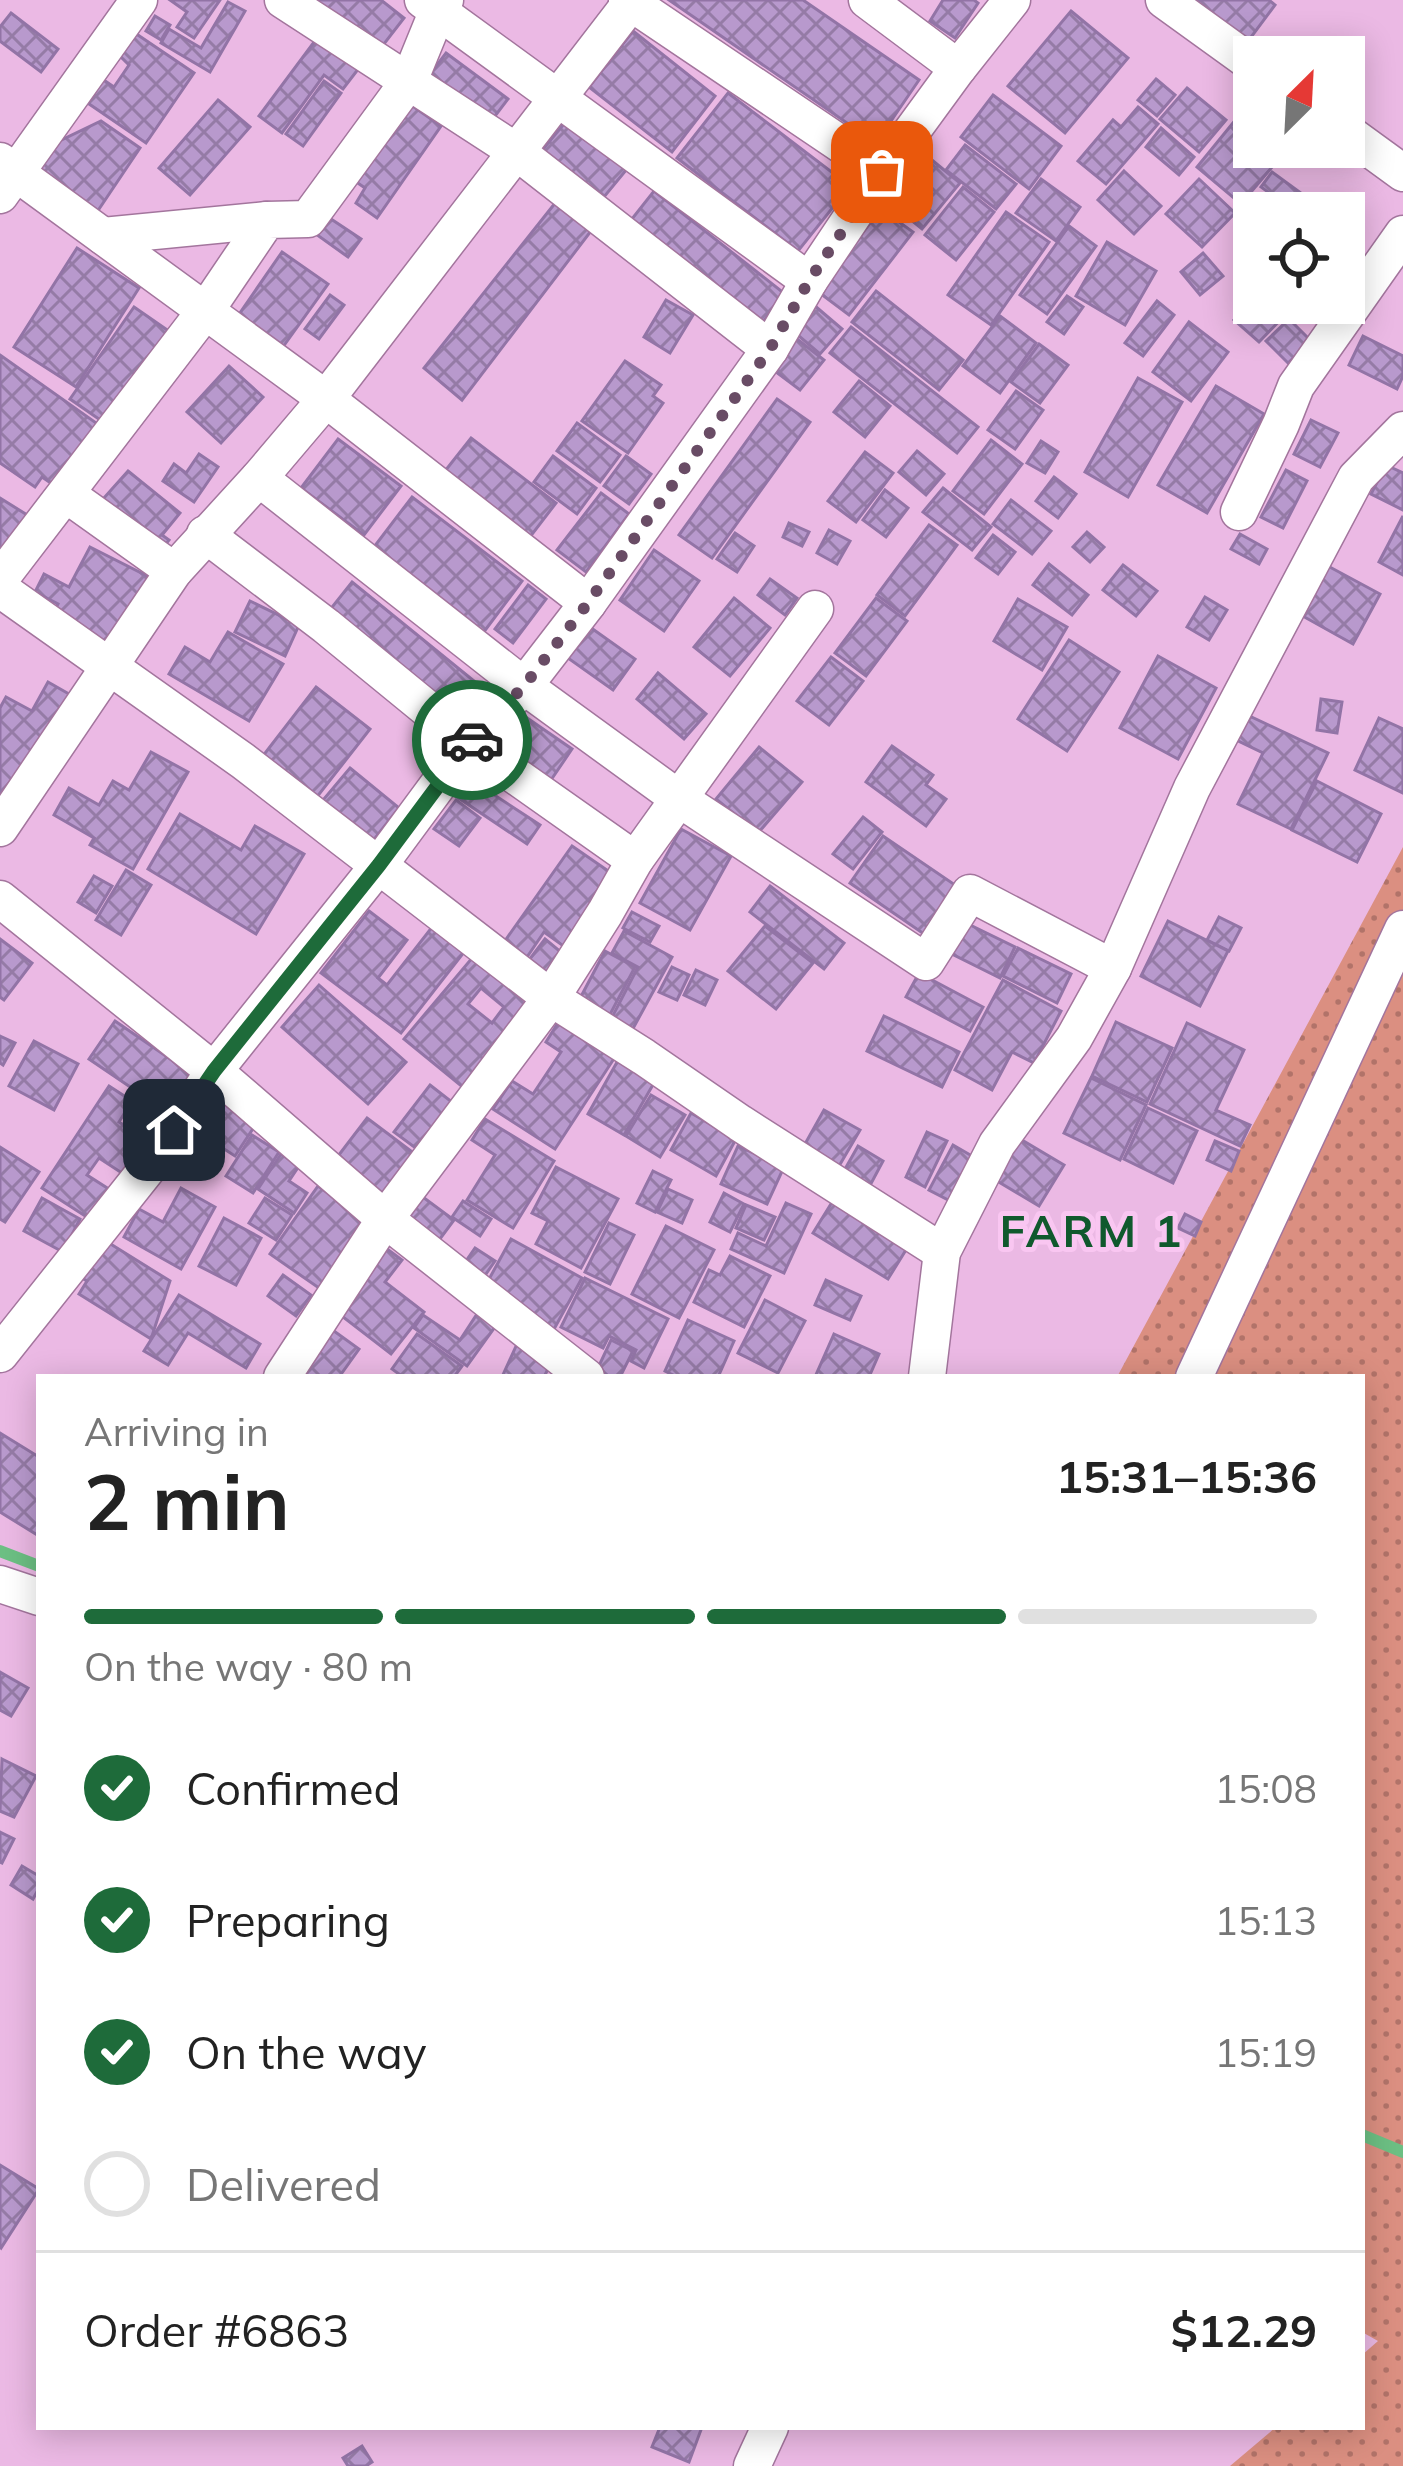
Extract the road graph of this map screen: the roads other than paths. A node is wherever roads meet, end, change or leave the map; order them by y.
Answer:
1 (140, 0) edge
2 (283, 0) edge
3 (867, 0) edge
4 (1012, 0) edge
5 (1164, 0) edge
6 (630, 1) edge
7 (435, 4) edge
8 (1233, 50) edge
9 (958, 68) junction
10 (409, 81) junction
11 (558, 98) junction
12 (1365, 145) edge
13 (517, 152) junction
14 (882, 172) junction
15 (1403, 173) edge
16 (5, 177) edge
17 (267, 220) junction
18 (1403, 234) edge
19 (103, 236) junction
20 (809, 281) junction
21 (206, 310) junction
22 (770, 349) junction
23 (326, 399) junction
24 (1403, 430) edge
25 (259, 478) junction
26 (66, 494) junction
27 (1239, 512) dead end
28 (205, 534) junction
29 (174, 571) junction
30 (0, 579) edge
31 (0, 589) edge
32 (588, 603) junction
33 (815, 609) dead end
34 (110, 668) junction
35 (524, 686) junction
36 (469, 743) junction
37 (678, 798) junction
38 (0, 828) edge
39 (635, 860) junction
40 (379, 865) junction
41 (0, 899) edge
42 (1403, 929) edge
43 (1113, 968) junction
44 (551, 998) junction
45 (214, 1071) junction
46 (385, 1219) junction
47 (942, 1252) junction
48 (0, 1354) edge
49 (284, 1374) edge
50 (582, 1374) edge
51 (927, 1374) edge
52 (1196, 1374) edge
53 (0, 1584) edge
54 (36, 1596) edge
55 (769, 2430) edge
56 (752, 2466) edge

1 - 16 street
2 - 10 street
3 - 9 street
4 - 9 street
5 - 8 street
6 - 11 street
6 - 14 street
7 - 10 street
7 - 11 street
9 - 14 street
10 - 13 street
10 - 17 street
11 - 13 street
11 - 20 street
12 - 15 street
13 - 22 street
13 - 23 street
14 - 20 street
16 - 19 street
17 - 19 street
17 - 21 street
18 - 27 street
19 - 21 street
20 - 22 street
21 - 23 street
21 - 26 street
22 - 32 street
23 - 25 street
23 - 32 street
24 - 43 street
25 - 28 street
25 - 35 street
26 - 29 street
26 - 30 street
28 - 29 street
28 - 36 street
29 - 34 street
31 - 34 street
32 - 35 street
33 - 37 street
34 - 38 street
34 - 40 street
35 - 36 street
35 - 37 street
36 - 39 street
36 - 40 street
37 - 39 street
37 - 43 street
39 - 44 street
40 - 44 street
40 - 45 street
41 - 45 street
42 - 52 street
43 - 47 street
44 - 46 street
44 - 47 street
45 - 46 street
45 - 48 street
46 - 49 street
46 - 50 street
47 - 51 street
53 - 54 street
55 - 56 street

